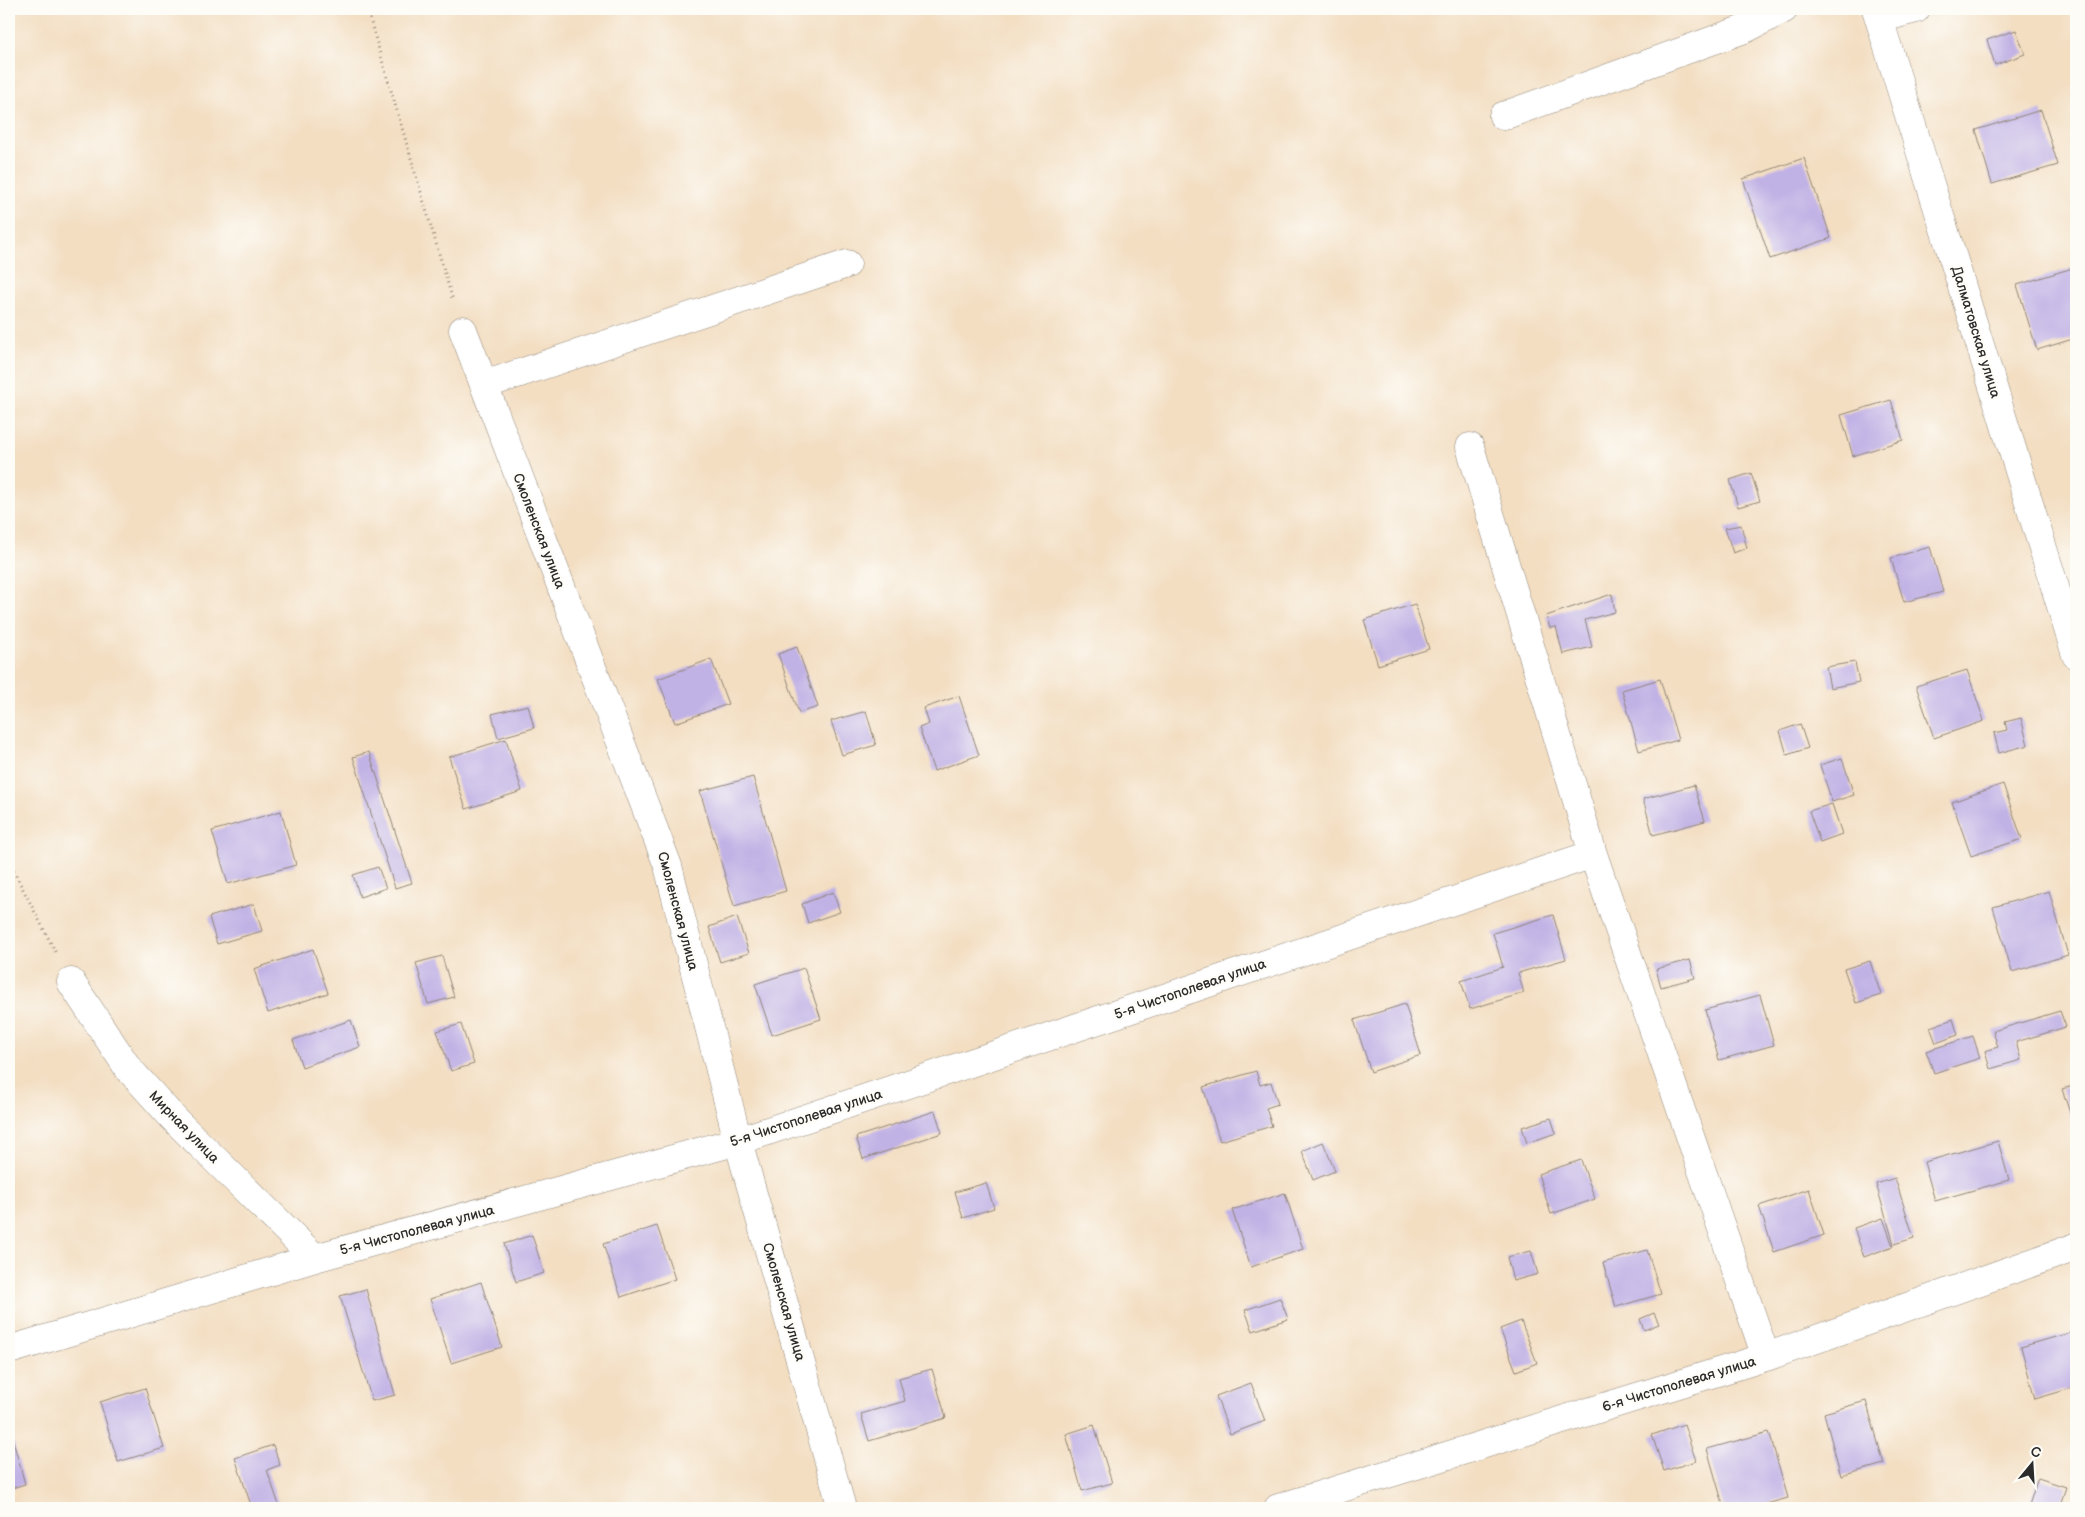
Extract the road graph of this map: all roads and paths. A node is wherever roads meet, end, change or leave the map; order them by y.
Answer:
1 (367, 9) edge
2 (1784, 9) edge
3 (1916, 9) edge
4 (1878, 14) edge
5 (1503, 116) dead end
6 (847, 264) dead end
7 (463, 330) joint
8 (484, 385) junction
9 (1470, 447) dead end
10 (2076, 655) edge
11 (1593, 854) junction
12 (9, 862) edge
13 (71, 982) joint
14 (738, 1141) junction
15 (2076, 1247) edge
16 (315, 1258) junction
17 (9, 1350) edge
18 (1766, 1357) junction
19 (842, 1508) edge
20 (1278, 1508) edge

1 - 7 path
2 - 5 street
3 - 4 street
4 - 10 street, Далматовская улица
6 - 8 street
7 - 8 street, Смоленская улица
8 - 14 street, Смоленская улица
9 - 11 street
11 - 14 street, 5-я Чистополевая улица
11 - 18 street
12 - 13 path
13 - 16 street, Мирная улица
14 - 16 street, 5-я Чистополевая улица
14 - 19 street, Смоленская улица
15 - 18 street, 6-я Чистополевая улица
16 - 17 street, 5-я Чистополевая улица
18 - 20 street, 6-я Чистополевая улица

